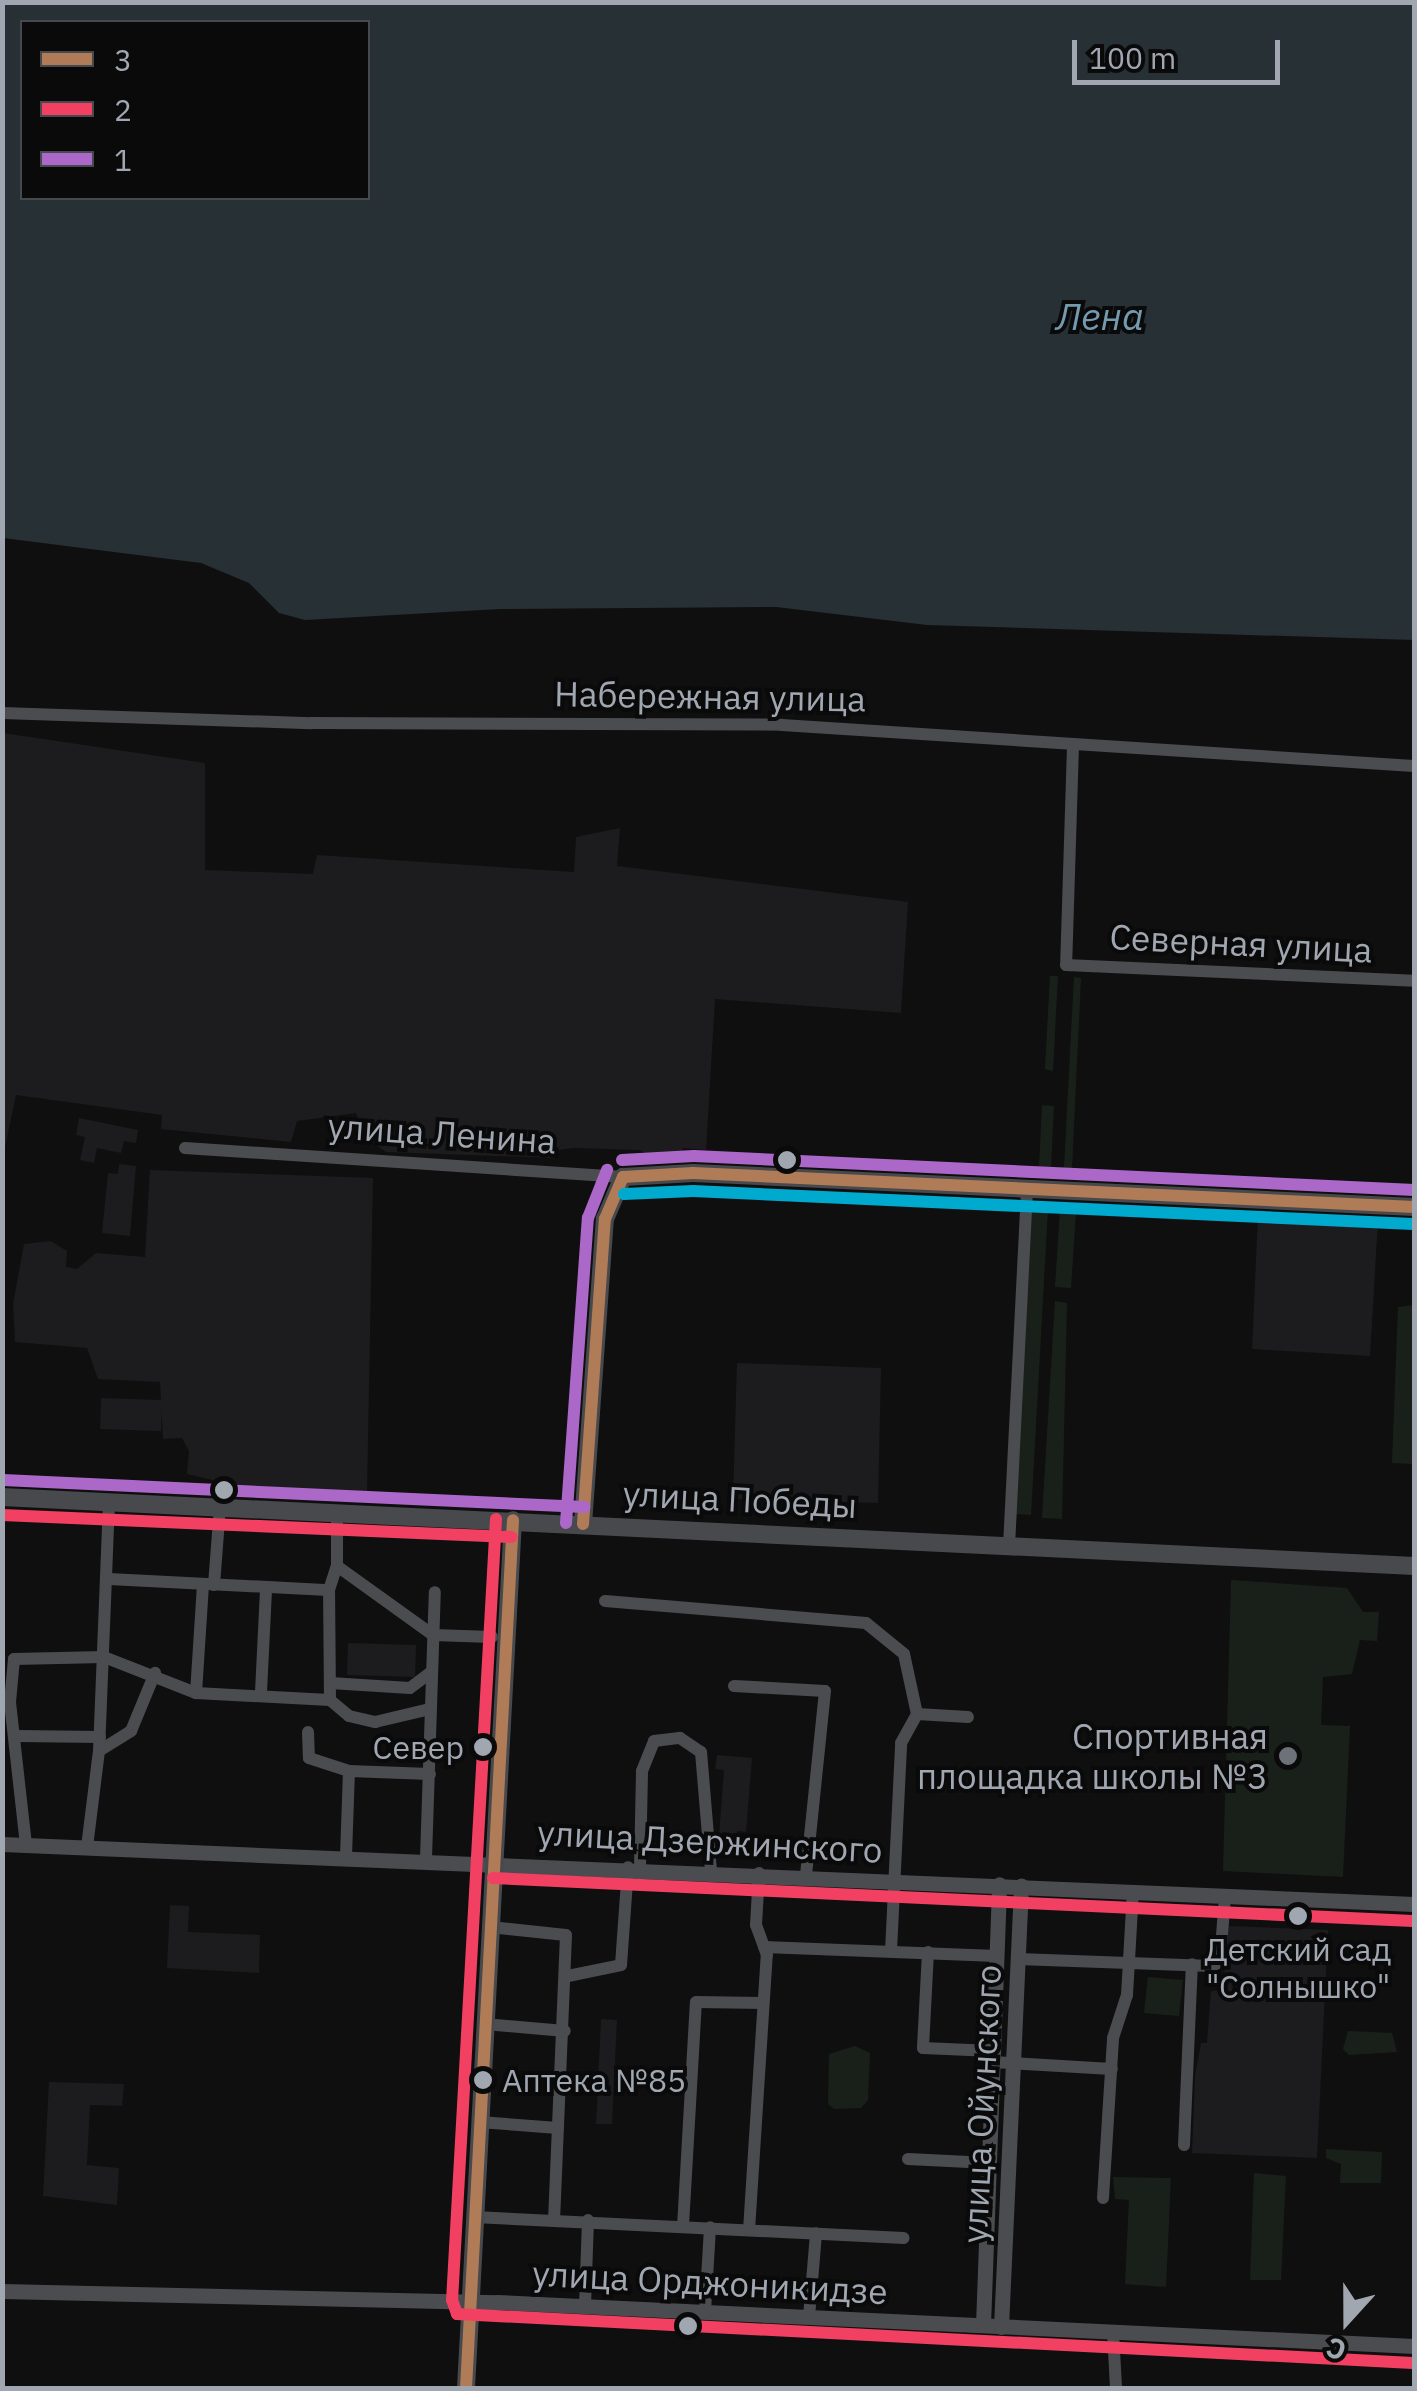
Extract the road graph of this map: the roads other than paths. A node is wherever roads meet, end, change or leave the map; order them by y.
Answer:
1 (2, 712) edge
2 (1073, 746) junction
3 (1414, 766) edge
4 (1414, 981) edge
5 (185, 1148) dead end
6 (624, 1177) junction
7 (1027, 1190) junction
8 (1414, 1206) edge
9 (2, 1497) edge
10 (109, 1502) junction
11 (220, 1507) junction
12 (337, 1512) junction
13 (514, 1520) junction
14 (583, 1524) junction
15 (1009, 1546) junction
16 (338, 1566) junction
17 (1414, 1566) edge
18 (109, 1579) junction
19 (209, 1585) junction
20 (266, 1590) junction
21 (329, 1590) junction
22 (435, 1592) dead end
23 (605, 1601) dead end
24 (433, 1635) junction
25 (492, 1636) dead end
26 (104, 1657) junction
27 (431, 1672) junction
28 (154, 1673) junction
29 (330, 1683) junction
30 (734, 1686) dead end
31 (261, 1692) junction
32 (196, 1693) junction
33 (330, 1700) junction
34 (430, 1709) junction
35 (917, 1714) junction
36 (968, 1717) dead end
37 (308, 1732) dead end
38 (18, 1736) junction
39 (100, 1744) junction
40 (348, 1772) junction
41 (430, 1774) junction
42 (2, 1844) edge
43 (26, 1845) junction
44 (87, 1847) junction
45 (346, 1856) junction
46 (426, 1858) junction
47 (494, 1860) junction
48 (634, 1867) junction
49 (711, 1871) junction
50 (759, 1873) junction
51 (806, 1875) junction
52 (893, 1879) junction
53 (999, 1884) junction
54 (1022, 1885) junction
55 (1133, 1891) junction
56 (1224, 1895) junction
57 (1414, 1904) edge
58 (490, 1926) junction
59 (764, 1946) junction
60 (890, 1951) junction
61 (928, 1952) junction
62 (996, 1956) junction
63 (1018, 1959) junction
64 (1129, 1960) junction
65 (1192, 1964) junction
66 (568, 1976) junction
67 (763, 2003) junction
68 (485, 2024) junction
69 (564, 2031) junction
70 (993, 2056) junction
71 (1013, 2062) junction
72 (1112, 2069) junction
73 (480, 2122) junction
74 (558, 2128) junction
75 (1184, 2145) dead end
76 (908, 2160) dead end
77 (989, 2164) junction
78 (1104, 2198) dead end
79 (474, 2217) junction
80 (554, 2218) junction
81 (588, 2220) junction
82 (683, 2226) junction
83 (710, 2227) junction
84 (748, 2230) junction
85 (816, 2233) junction
86 (903, 2238) dead end
87 (2, 2290) edge
88 (470, 2302) junction
89 (584, 2306) junction
90 (706, 2312) junction
91 (809, 2317) junction
92 (983, 2326) junction
93 (1001, 2326) junction
94 (1113, 2332) junction
95 (1414, 2346) edge
96 (466, 2388) edge
97 (1116, 2388) edge

1 - 2 street, Набережная улица
2 - 3 street, Набережная улица
2 - 4 street, Северная улица
5 - 6 street, улица Ленина
6 - 7 main road, улица Ленина
6 - 14 main road
7 - 8 main road, улица Ленина
7 - 15 street
9 - 10 main road, улица Победы
10 - 11 main road, улица Победы
10 - 18 street
11 - 12 main road, улица Победы
11 - 19 street
12 - 13 main road, улица Победы
12 - 16 street
13 - 14 main road, улица Победы
13 - 47 main road
14 - 15 main road, улица Победы
15 - 17 main road, улица Победы
16 - 21 street
16 - 24 street
18 - 19 street
18 - 26 street
19 - 20 street
19 - 32 street
20 - 21 street
20 - 31 street
21 - 29 street
22 - 24 street
23 - 35 street
24 - 25 street
24 - 27 street
26 - 28 street
26 - 38 street
26 - 39 street
27 - 29 street
27 - 34 street
28 - 32 street
28 - 39 street
29 - 33 street
30 - 51 street
31 - 32 street
31 - 33 street
33 - 34 street
34 - 41 street
35 - 36 street
35 - 52 street
37 - 40 street
38 - 39 street
38 - 43 street
39 - 44 street
40 - 41 street
40 - 45 street
41 - 46 street
42 - 43 street, улица Дзержинского
43 - 44 street, улица Дзержинского
44 - 45 street, улица Дзержинского
45 - 46 street, улица Дзержинского
46 - 47 street, улица Дзержинского
47 - 48 street, улица Дзержинского
47 - 58 main road
48 - 49 street, улица Дзержинского
48 - 49 street
48 - 66 street
49 - 50 street, улица Дзержинского
50 - 51 street, улица Дзержинского
50 - 59 street
51 - 52 street, улица Дзержинского
52 - 53 street, улица Дзержинского
52 - 60 street
53 - 54 street, улица Дзержинского
53 - 62 street, улица Ойунского
54 - 55 street, улица Дзержинского
54 - 63 street, улица Ойунского
55 - 56 street, улица Дзержинского
55 - 64 street
56 - 57 street, улица Дзержинского
56 - 65 street
58 - 66 street
58 - 68 main road
59 - 60 street
59 - 67 street
60 - 61 street
61 - 62 street
61 - 70 street
62 - 70 street, улица Ойунского
63 - 64 street
63 - 71 street, улица Ойунского
64 - 65 street
64 - 72 street
65 - 75 street
66 - 69 street
67 - 82 street
67 - 84 street
68 - 69 street
68 - 73 main road
69 - 74 street
70 - 71 street
70 - 77 street, улица Ойунского
71 - 72 street
71 - 93 street, улица Ойунского
72 - 78 street
73 - 74 street
73 - 79 main road
74 - 80 street
76 - 77 street
77 - 92 street, улица Ойунского
79 - 80 street
79 - 88 main road
80 - 81 street
81 - 82 street
81 - 89 street
82 - 83 street
83 - 84 street
83 - 90 street
84 - 85 street
85 - 86 street
85 - 91 street
87 - 88 street, улица Орджоникидзе
88 - 89 street, улица Орджоникидзе
88 - 96 main road
89 - 90 street, улица Орджоникидзе
90 - 91 street, улица Орджоникидзе
91 - 92 street, улица Орджоникидзе
92 - 93 street, улица Орджоникидзе
93 - 94 street, улица Орджоникидзе
94 - 95 street, улица Орджоникидзе
94 - 97 street

